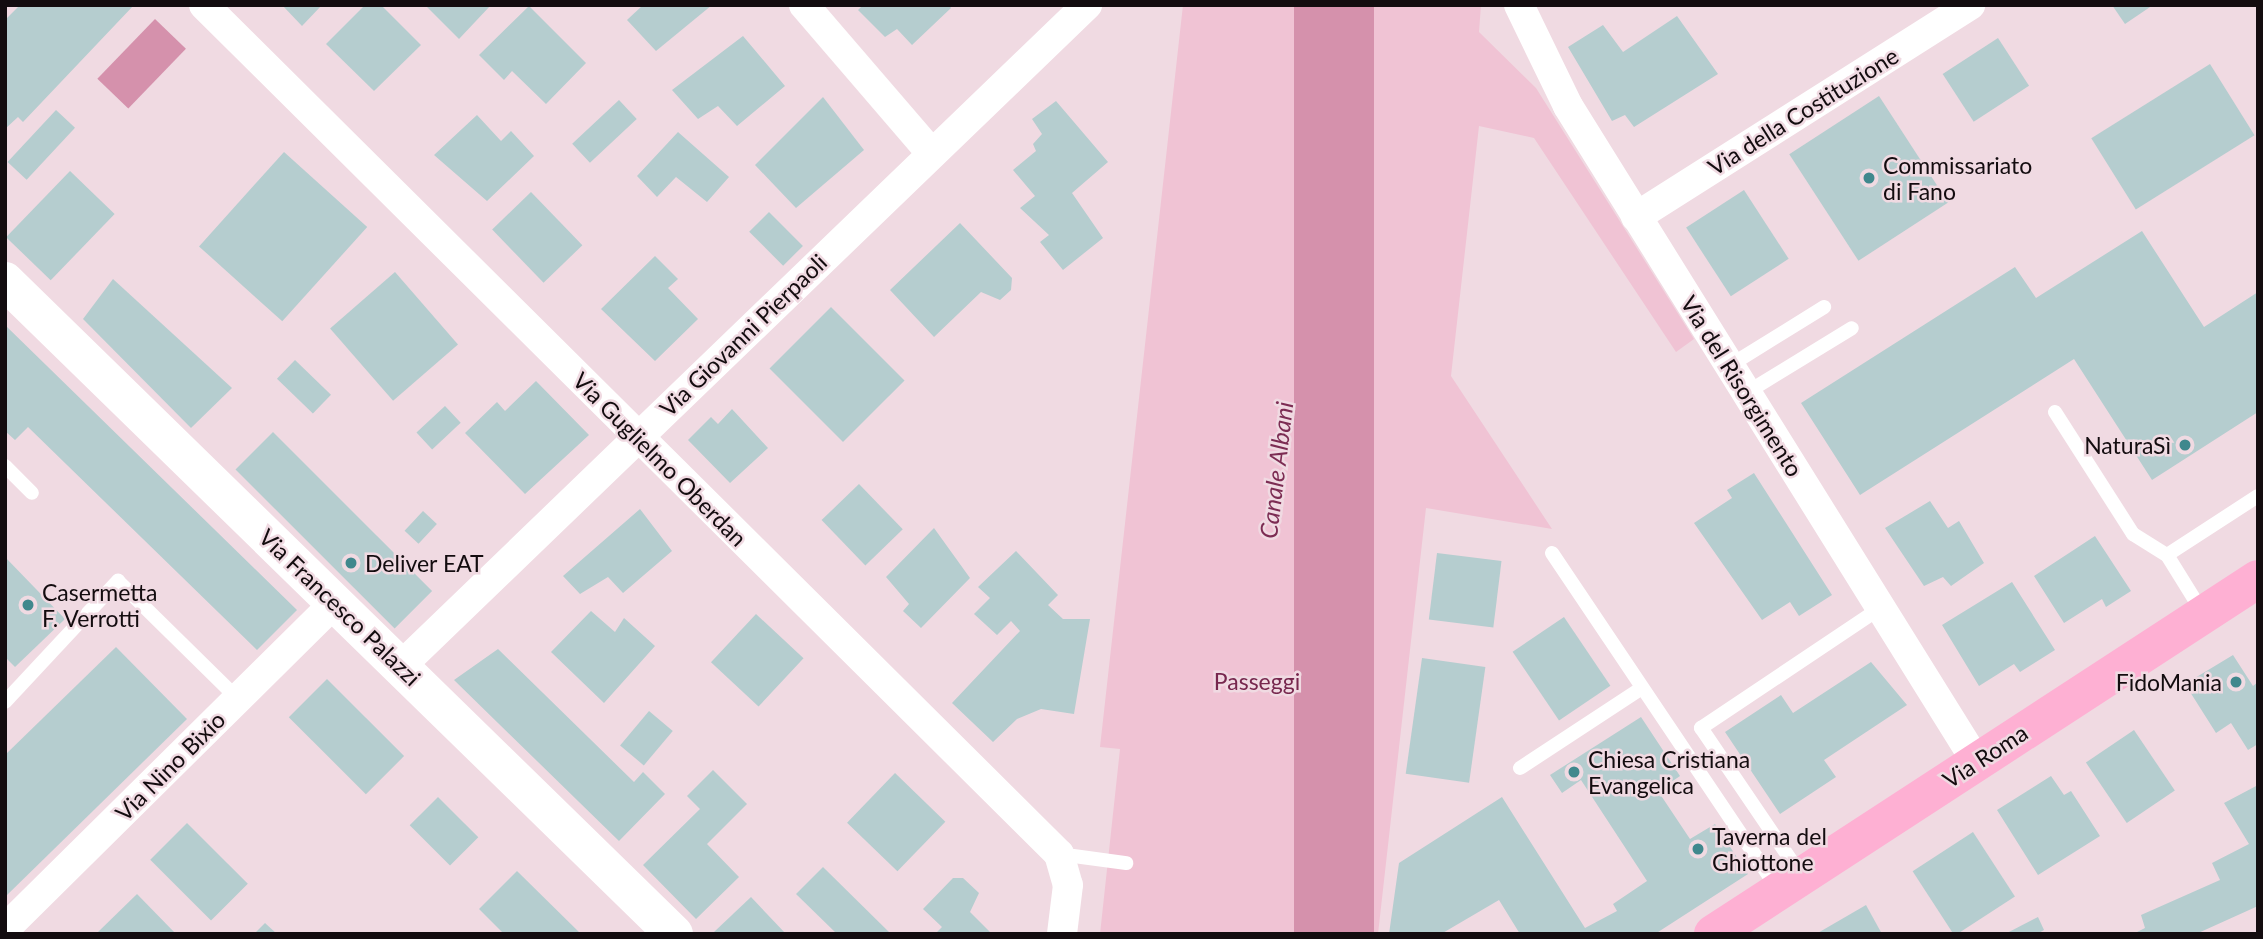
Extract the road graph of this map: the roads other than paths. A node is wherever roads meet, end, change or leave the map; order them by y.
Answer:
1 (204, 5) edge
2 (803, 5) edge
3 (1087, 5) edge
4 (1519, 5) edge
5 (1970, 5) edge
6 (932, 154) junction
7 (1636, 217) junction
8 (5, 281) edge
9 (1824, 307) dead end
10 (1852, 328) dead end
11 (1729, 366) junction
12 (1746, 393) junction
13 (2055, 412) dead end
14 (638, 437) junction
15 (5, 466) edge
16 (32, 493) dead end
17 (2258, 496) edge
18 (1552, 553) dead end
19 (2167, 555) junction
20 (2258, 579) edge
21 (335, 603) junction
22 (1880, 608) junction
23 (2204, 614) junction
24 (401, 666) junction
25 (1642, 688) junction
26 (238, 699) junction
27 (5, 702) edge
28 (1976, 761) junction
29 (1520, 768) dead end
30 (1059, 854) junction
31 (1126, 863) dead end
32 (1790, 882) junction
33 (5, 929) edge
34 (674, 934) edge
35 (1062, 934) edge
36 (1713, 934) edge

1 - 14 street, Via Guglielmo Oberdan
2 - 6 street
3 - 6 street, Via Giovanni Pierpaoli
4 - 7 street, Via del Risorgimento
5 - 7 street, Via della Costituzione
6 - 14 street, Via Giovanni Pierpaoli
7 - 11 street, Via del Risorgimento
8 - 21 street, Via Francesco Palazzi
9 - 11 lane
10 - 12 lane
11 - 12 street, Via del Risorgimento
12 - 22 street, Via del Risorgimento
13 - 19 lane
14 - 24 street, Via Giovanni Pierpaoli
14 - 30 street, Via Guglielmo Oberdan
15 - 16 lane
17 - 19 lane
18 - 25 lane
19 - 23 lane
20 - 23 main road, Via Roma
21 - 24 street, Via Francesco Palazzi
21 - 26 street, Via Nino Bixio
22 - 28 street, Via del Risorgimento
22 - 32 lane
23 - 28 main road, Via Roma
24 - 34 street, Via Francesco Palazzi
25 - 29 lane
25 - 32 lane
26 - 27 lane
26 - 33 street, Via Nino Bixio
28 - 32 main road, Via Roma
30 - 31 lane
30 - 35 street
32 - 36 main road, Via Roma

